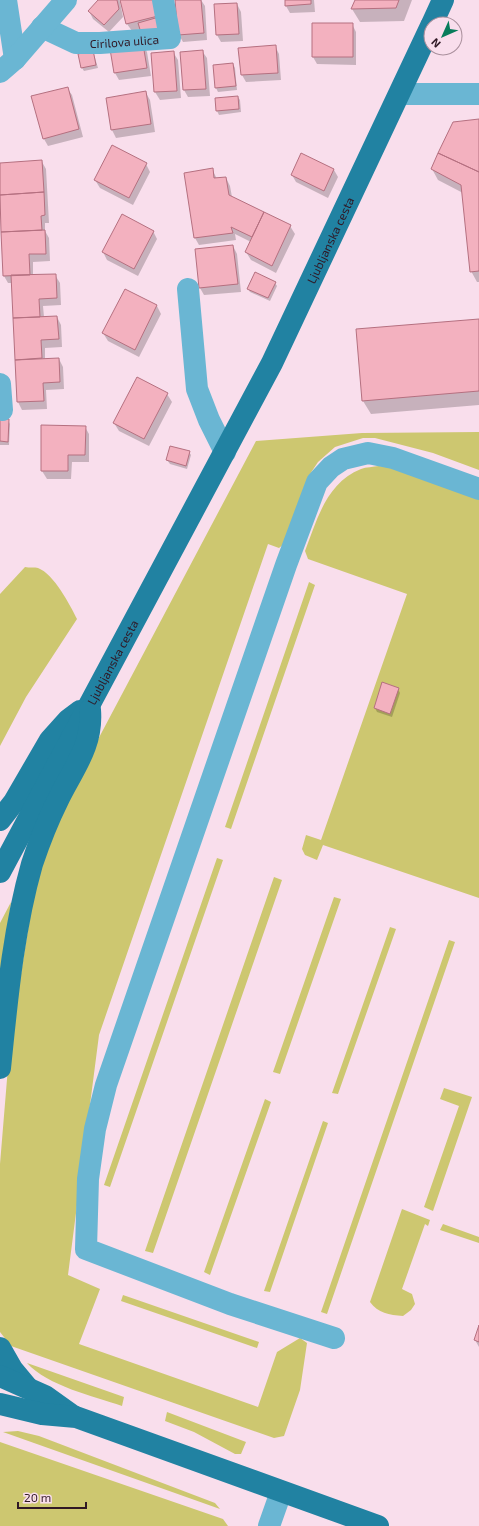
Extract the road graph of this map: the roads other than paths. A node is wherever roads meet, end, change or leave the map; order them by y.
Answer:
1 (6, 0) edge
2 (66, 0) edge
3 (163, 0) edge
4 (443, 0) edge
5 (435, 16) edge
6 (42, 27) junction
7 (423, 43) edge
8 (7, 66) edge
9 (400, 94) junction
10 (479, 94) edge
11 (188, 288) dead end
12 (0, 384) edge
13 (2, 410) dead end
14 (225, 452) junction
15 (479, 488) edge
16 (90, 703) junction
17 (0, 820) edge
18 (0, 872) edge
19 (0, 1068) edge
20 (334, 1338) dead end
21 (0, 1348) edge
22 (0, 1376) edge
23 (29, 1389) junction
24 (0, 1404) edge
25 (42, 1414) junction
26 (76, 1417) junction
27 (0, 1421) edge
28 (281, 1492) junction
29 (269, 1526) edge
30 (378, 1526) edge

1 - 8 street
2 - 6 street
3 - 6 street, Cirilova ulica
4 - 5 main road, Ljubljanska cesta
6 - 8 street
7 - 9 main road, Ljubljanska cesta
9 - 10 street
9 - 14 main road, Ljubljanska cesta
11 - 14 street
12 - 13 street
14 - 16 main road, Ljubljanska cesta
15 - 20 street
16 - 17 main road
16 - 18 main road, Ljubljanska cesta
16 - 19 main road
21 - 23 main road
22 - 23 main road
23 - 26 main road
24 - 25 main road
25 - 26 main road
25 - 27 main road
26 - 28 main road
28 - 29 street
28 - 30 main road

